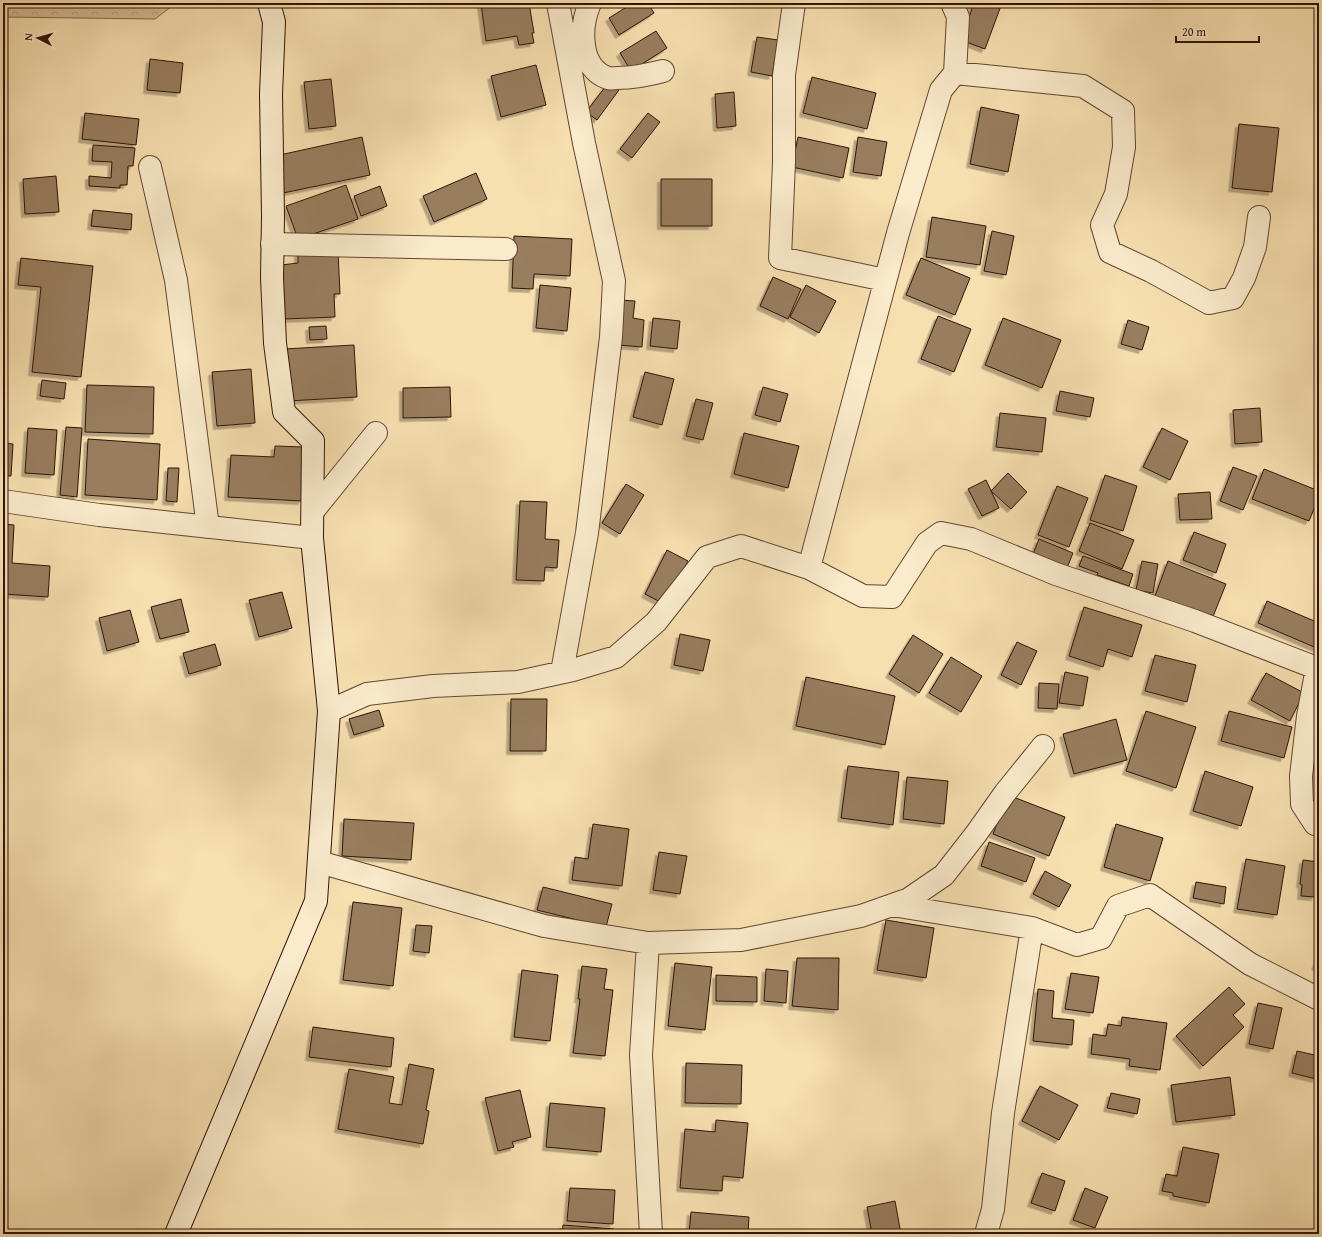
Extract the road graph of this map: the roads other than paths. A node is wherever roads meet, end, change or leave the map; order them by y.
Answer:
1 (269, 3) edge
2 (558, 3) edge
3 (590, 3) edge
4 (794, 3) edge
5 (952, 3) edge
6 (662, 72) dead end
7 (955, 73) junction
8 (150, 167) dead end
9 (1259, 217) dead end
10 (272, 244) junction
11 (506, 249) dead end
12 (885, 280) junction
13 (376, 433) dead end
14 (3, 501) edge
15 (312, 511) junction
16 (208, 527) junction
17 (312, 538) junction
18 (809, 568) junction
19 (1318, 668) edge
20 (562, 672) junction
21 (329, 710) junction
22 (1043, 746) dead end
23 (1319, 825) edge
24 (319, 862) junction
25 (892, 905) junction
26 (1032, 928) junction
27 (648, 943) junction
28 (1319, 999) edge
29 (176, 1234) edge
30 (651, 1234) edge
31 (986, 1234) edge

1 - 10 street
2 - 20 street
3 - 6 street
4 - 12 street
5 - 7 street
7 - 9 street
7 - 12 street
8 - 16 street
10 - 11 street
10 - 15 street
12 - 18 street
13 - 15 street
14 - 16 street
15 - 17 street
16 - 17 street
17 - 21 street
18 - 19 street
18 - 20 street
19 - 23 street
20 - 21 street
21 - 24 street
22 - 25 street
24 - 27 street
24 - 29 street
25 - 26 street
25 - 27 street
26 - 28 street
26 - 31 street
27 - 30 street

